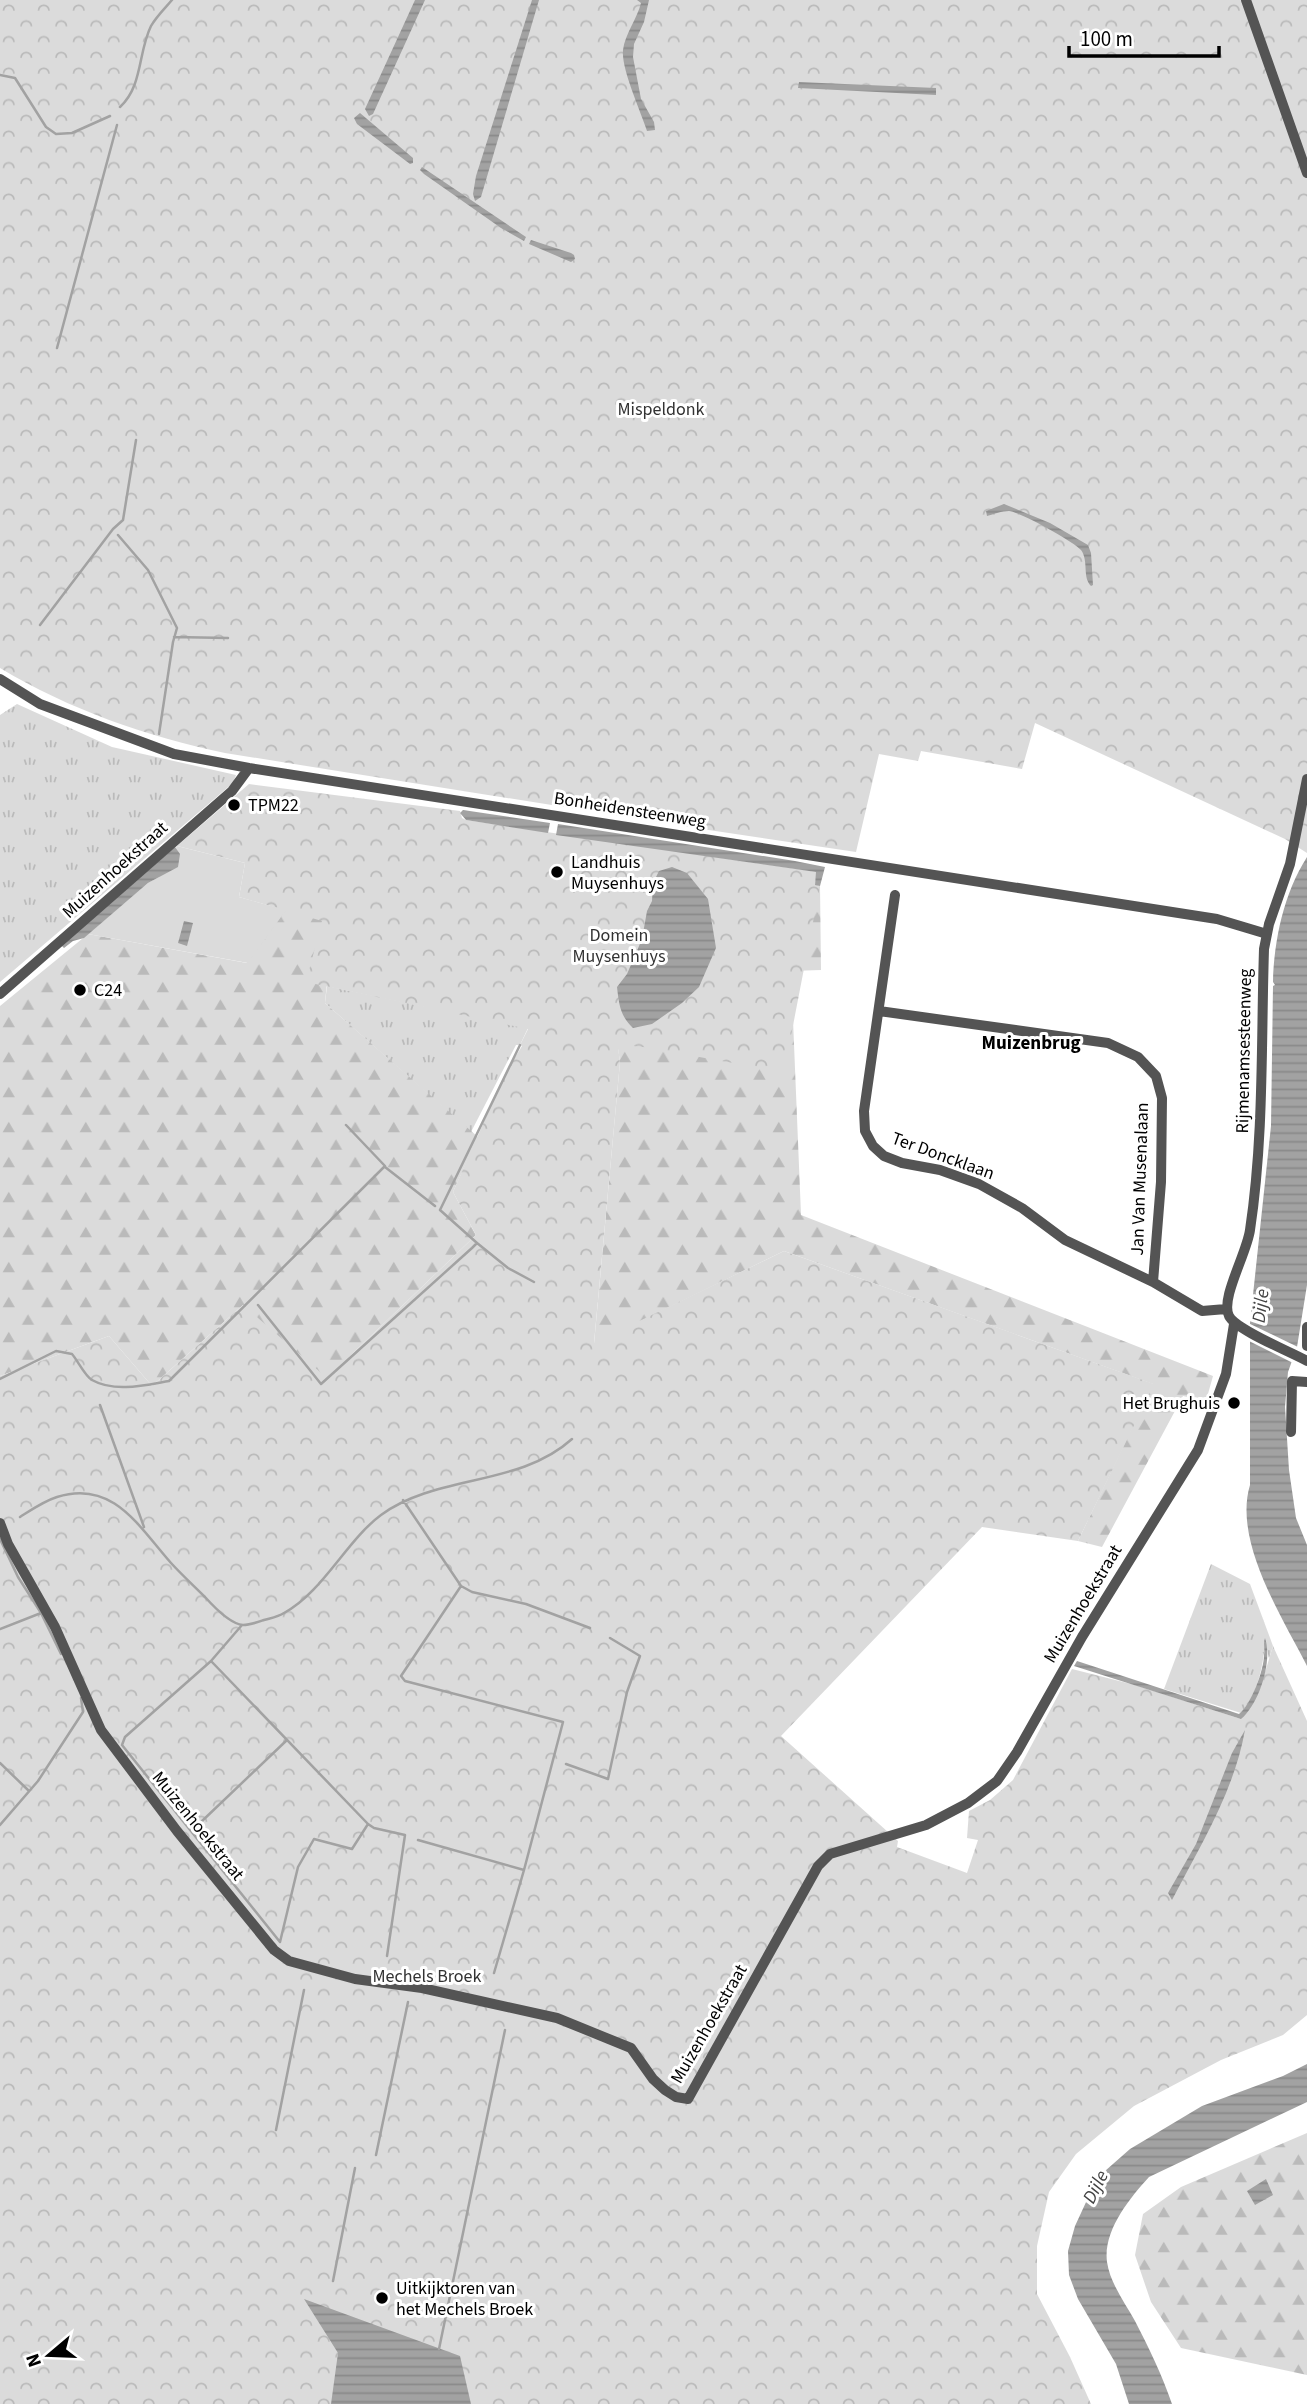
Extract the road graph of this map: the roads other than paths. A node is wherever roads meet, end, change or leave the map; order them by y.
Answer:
1 (1246, 0) edge
2 (1307, 173) edge
3 (0, 679) edge
4 (249, 768) junction
5 (1307, 779) edge
6 (895, 895) dead end
7 (1267, 934) junction
8 (0, 994) edge
9 (879, 1011) junction
10 (1153, 1282) junction
11 (1226, 1309) junction
12 (1239, 1326) junction
13 (1307, 1327) edge
14 (1305, 1355) edge
15 (1301, 1381) edge
16 (1291, 1432) dead end
17 (0, 1523) edge

1 - 2 street
3 - 4 street, Bonheidensteenweg
4 - 7 street, Bonheidensteenweg
4 - 8 street, Muizenhoekstraat
5 - 7 street, Rijmenamsesteenweg
6 - 9 street, Ter Doncklaan
7 - 11 street, Rijmenamsesteenweg
9 - 10 street, Ter Doncklaan
9 - 10 street, Jan Van Musenalaan
10 - 11 street, Ter Doncklaan
11 - 12 street
12 - 14 street
12 - 17 street, Muizenhoekstraat
13 - 14 street
15 - 16 street

